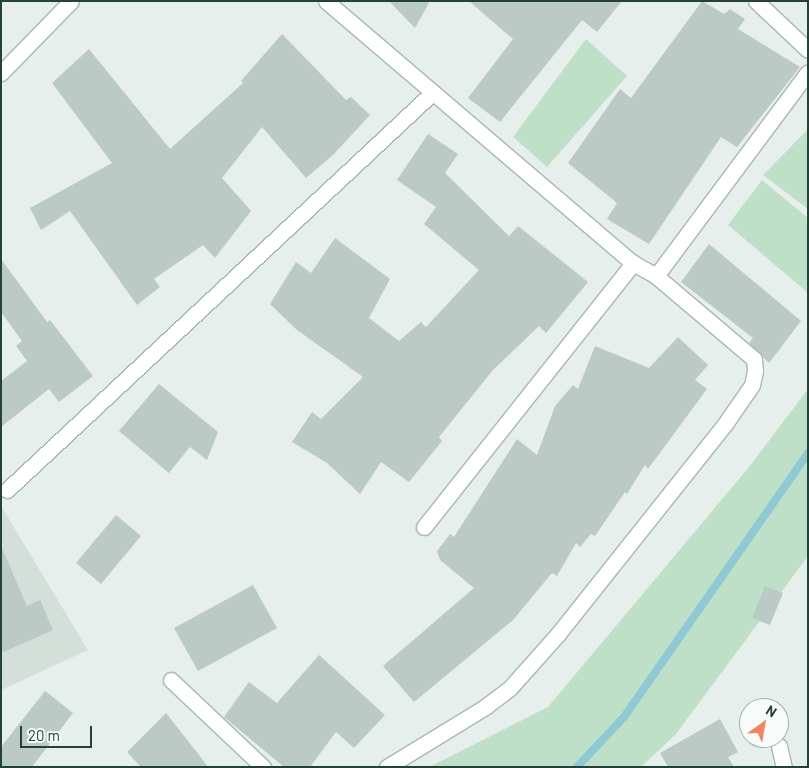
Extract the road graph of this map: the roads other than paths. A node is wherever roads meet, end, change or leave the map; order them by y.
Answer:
1 (71, 1) edge
2 (326, 1) edge
3 (756, 1) edge
4 (808, 50) edge
5 (808, 72) edge
6 (1, 73) edge
7 (431, 94) junction
8 (633, 263) junction
9 (656, 276) junction
10 (7, 490) dead end
11 (424, 527) dead end
12 (171, 680) dead end
13 (779, 748) edge
14 (263, 767) edge
15 (387, 767) edge
16 (784, 767) edge

1 - 6 street
2 - 7 street
3 - 4 street
5 - 9 street
7 - 8 street
7 - 10 street
8 - 9 street
8 - 11 street
9 - 15 street
12 - 14 street
13 - 16 street

